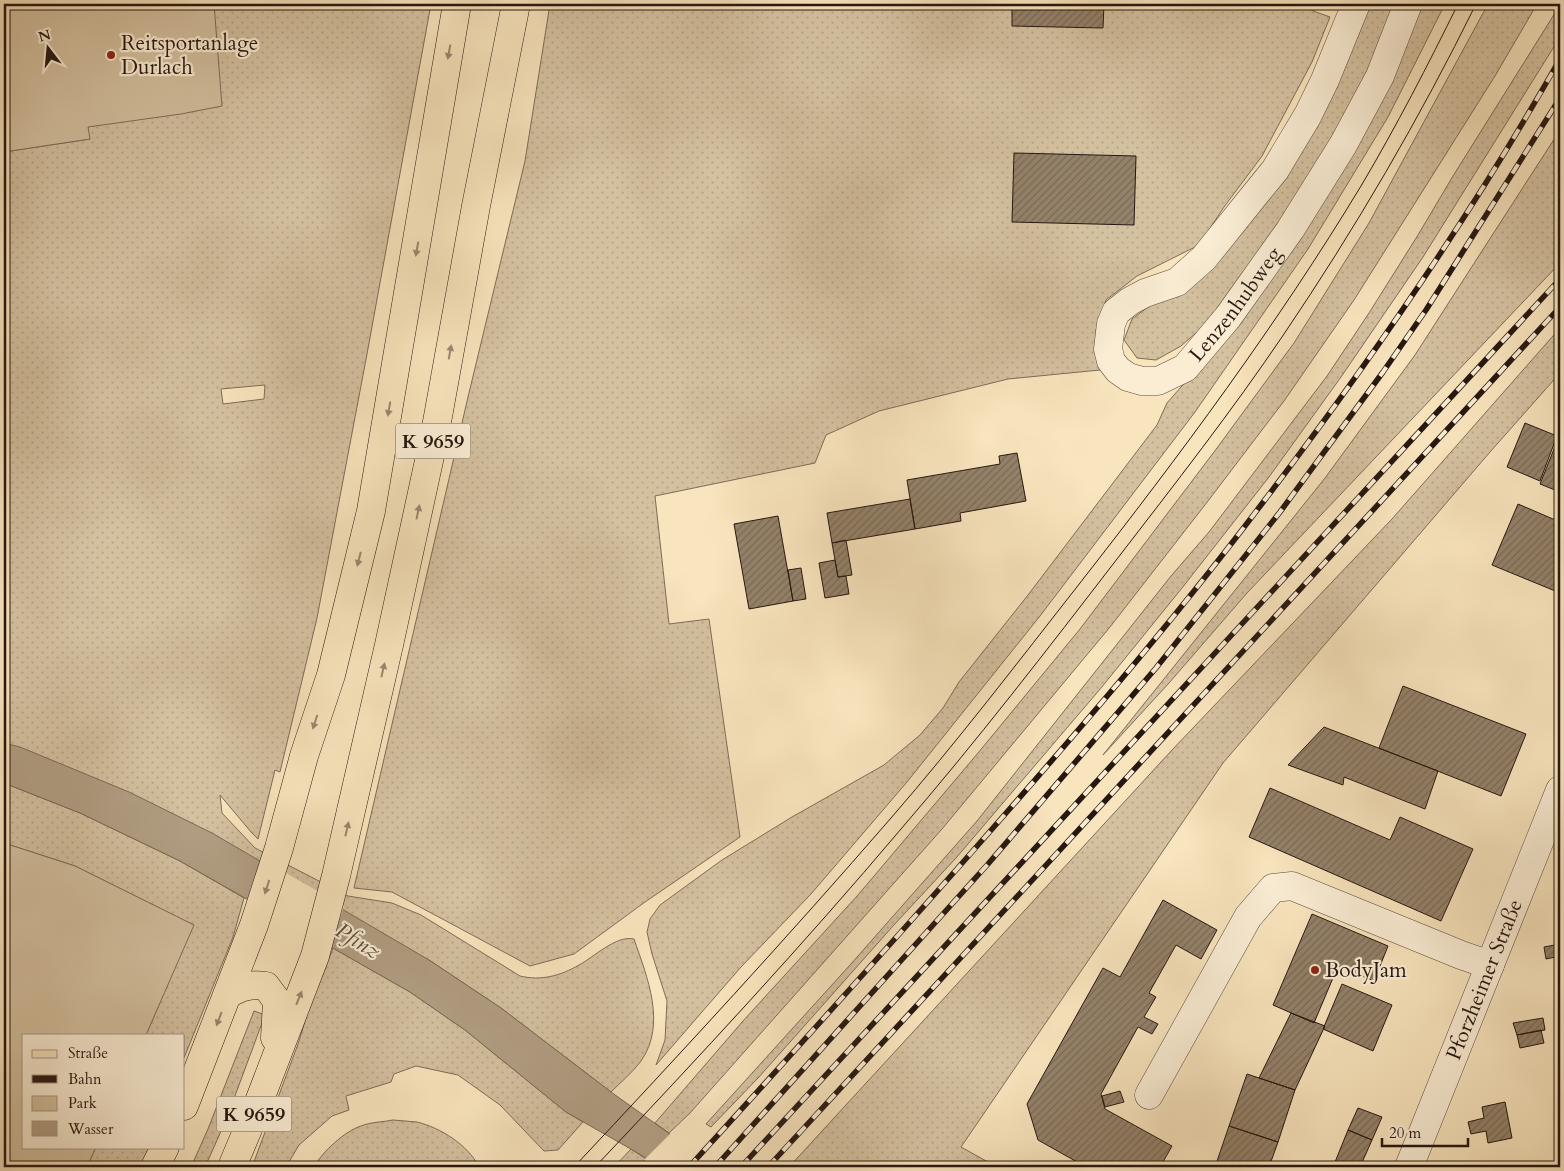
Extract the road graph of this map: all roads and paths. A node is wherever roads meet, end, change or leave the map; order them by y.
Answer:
1 (457, 4) edge
2 (516, 4) edge
3 (1356, 4) edge
4 (1408, 4) edge
5 (1560, 790) edge
6 (1490, 965) junction
7 (228, 994) junction
8 (274, 1059) junction
9 (1149, 1094) dead end
10 (185, 1103) edge
11 (165, 1148) edge
12 (156, 1167) edge
13 (232, 1167) edge
14 (1409, 1167) edge

1 -> 7 main road, K 9659
8 -> 2 main road, K 9659
3 - 4 street, Lenzenhubweg
5 - 6 street, Pforzheimer Straße
6 - 9 street
6 - 14 street, Pforzheimer Straße
7 - 8 main road
7 -> 10 main road, K 9659
8 - 13 main road, K 9659
11 - 12 main road

